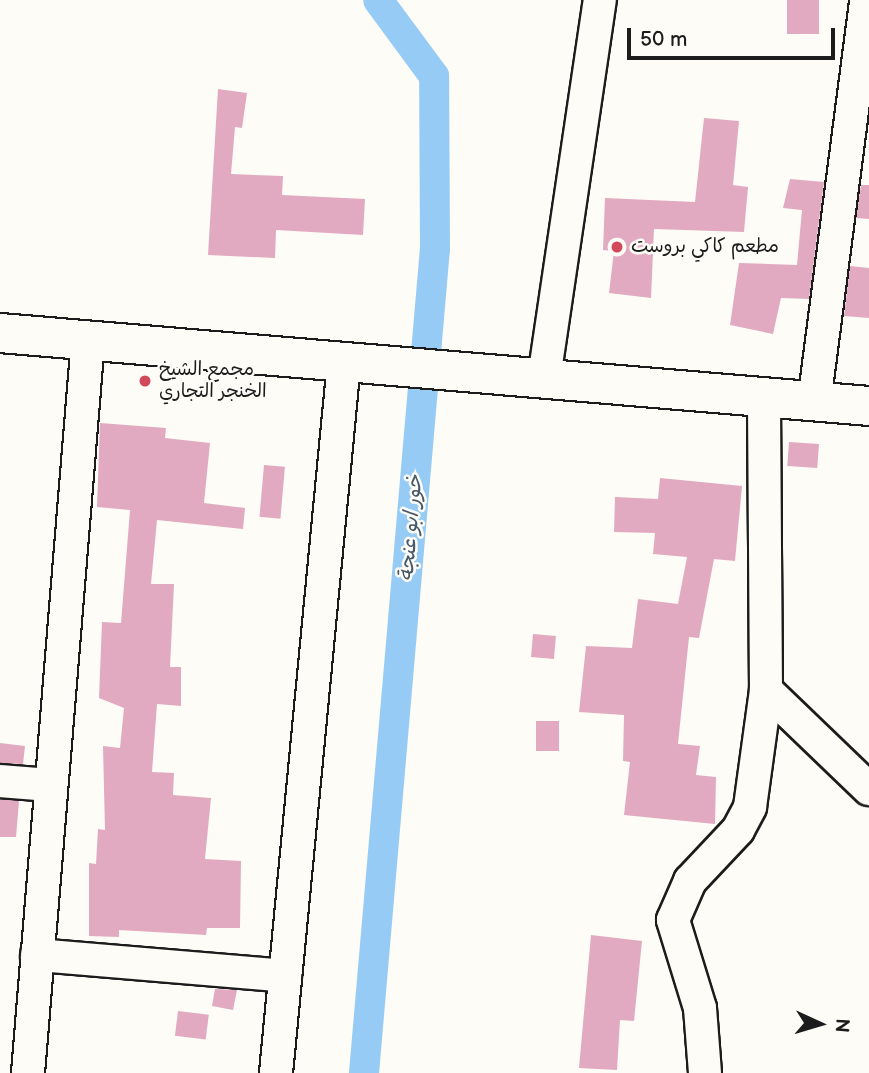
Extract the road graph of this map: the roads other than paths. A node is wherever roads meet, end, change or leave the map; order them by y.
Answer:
1 (600, 0) edge
2 (866, 0) edge
3 (0, 333) edge
4 (88, 340) junction
5 (359, 365) junction
6 (544, 378) junction
7 (764, 400) junction
8 (814, 403) junction
9 (869, 406) edge
10 (766, 690) junction
11 (0, 781) edge
12 (50, 785) junction
13 (869, 789) edge
14 (37, 956) junction
15 (285, 976) junction
16 (28, 1073) edge
17 (276, 1073) edge
18 (705, 1073) edge

1 - 6 street
2 - 8 street
3 - 4 highway
4 - 5 highway
4 - 12 street
5 - 6 highway
5 - 15 street
6 - 7 highway
7 - 8 highway
7 - 10 street
8 - 9 highway
10 - 13 street
10 - 18 street
11 - 12 street
12 - 14 street
14 - 15 street
14 - 16 street
15 - 17 street

